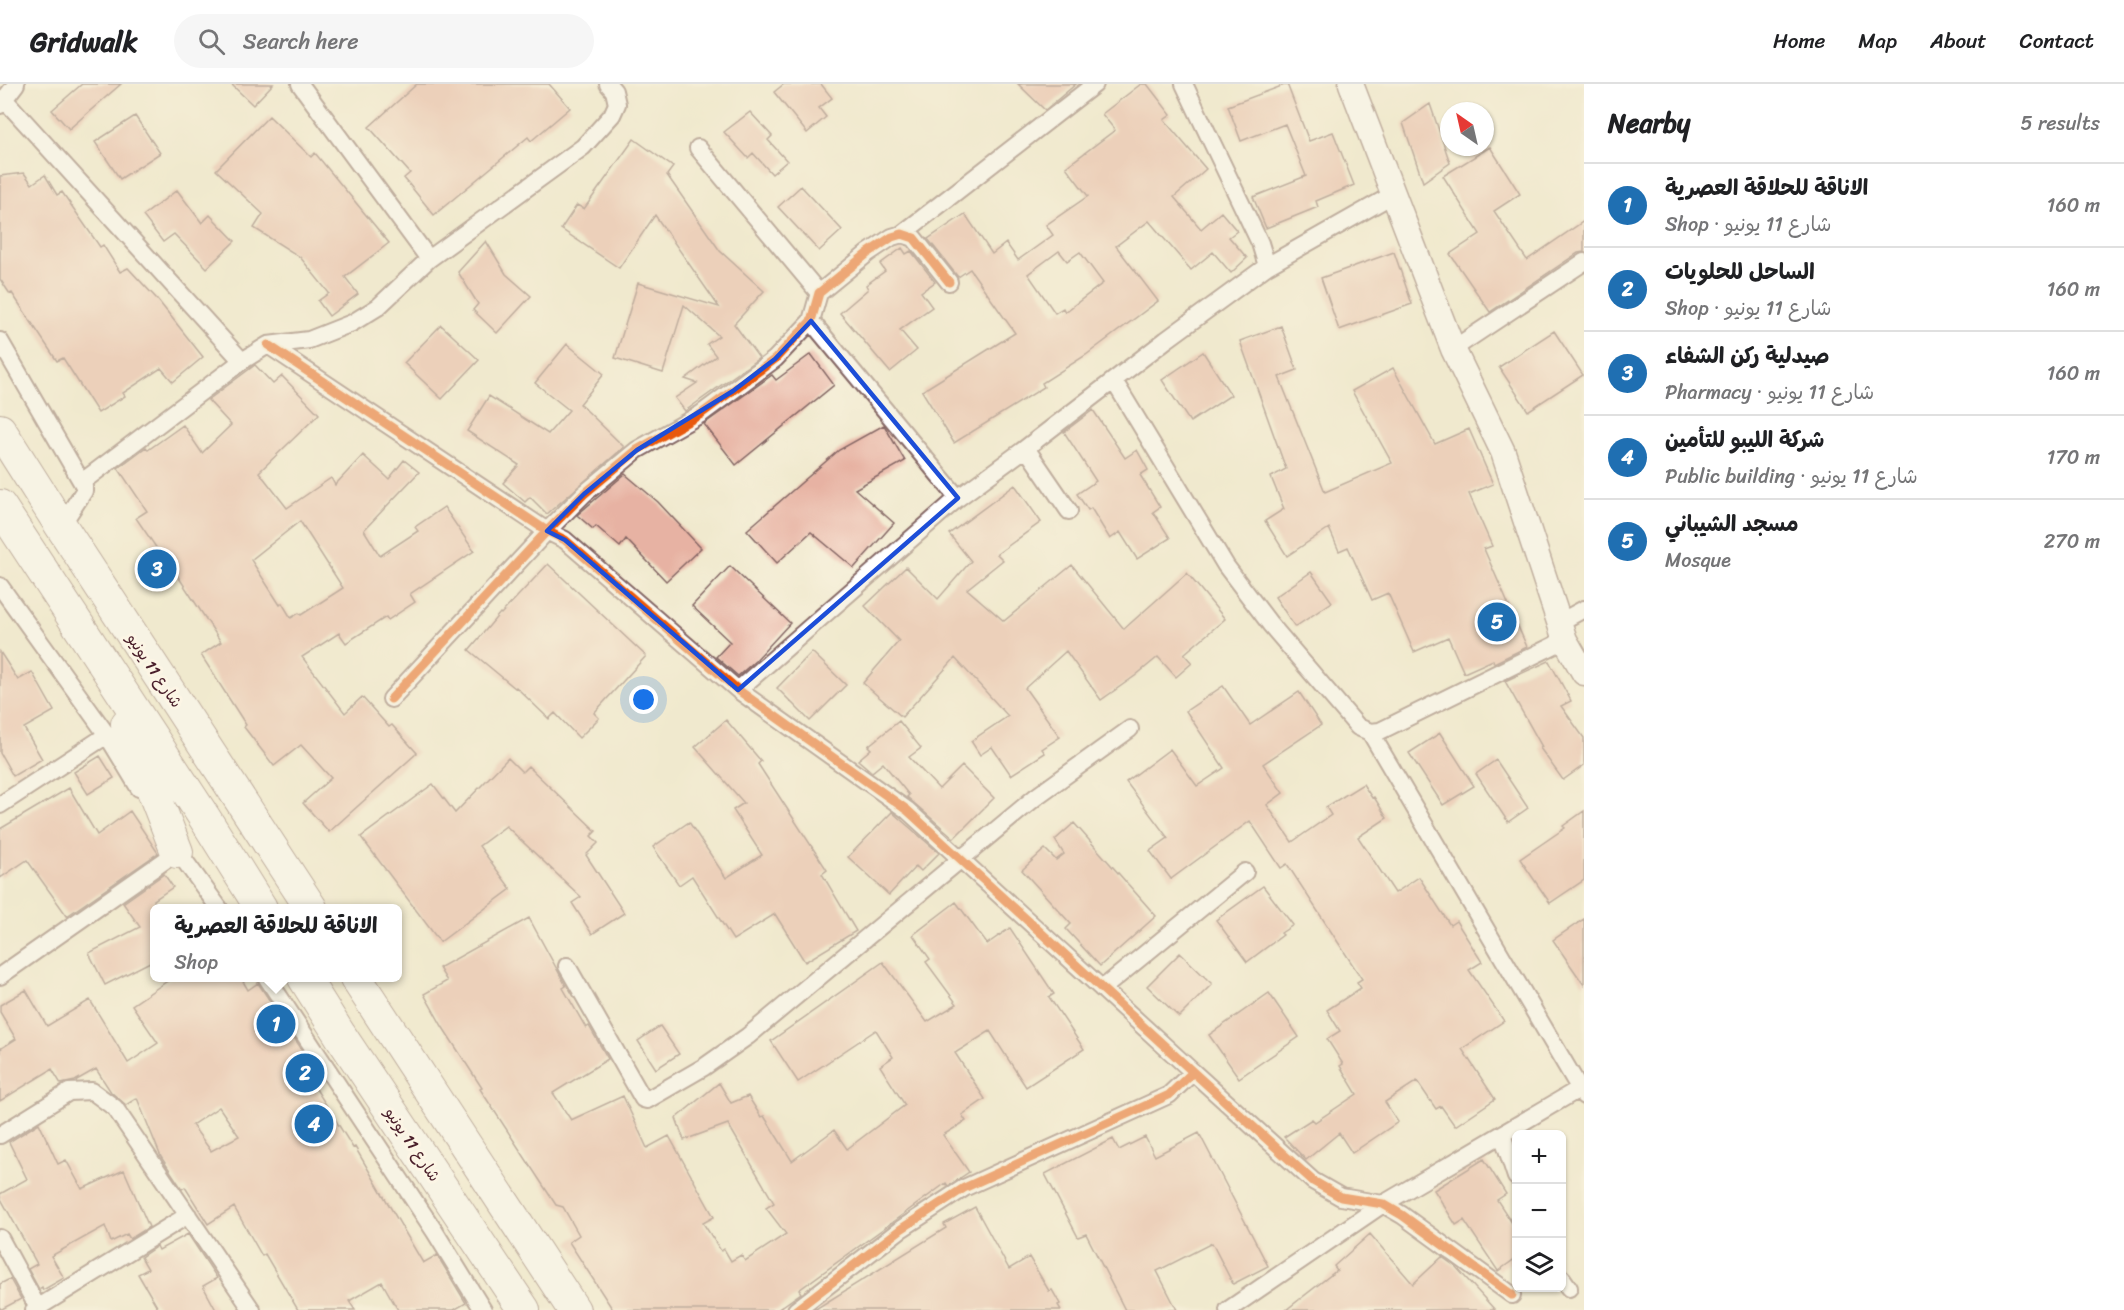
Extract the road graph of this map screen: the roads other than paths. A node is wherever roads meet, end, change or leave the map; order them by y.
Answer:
1 (16, 84) edge
2 (300, 84) edge
3 (608, 84) edge
4 (1095, 84) edge
5 (1184, 84) edge
6 (1351, 84) edge
7 (2, 102) edge
8 (698, 148) dead end
9 (1394, 194) junction
10 (902, 234) junction
11 (429, 259) junction
12 (1584, 262) edge
13 (1267, 266) junction
14 (949, 282) dead end
15 (819, 293) junction
16 (812, 321) junction
17 (0, 341) edge
18 (268, 345) junction
19 (1453, 349) junction
20 (242, 361) junction
21 (1114, 381) junction
22 (0, 429) edge
23 (1022, 451) junction
24 (82, 482) junction
25 (958, 498) junction
26 (0, 506) edge
27 (1069, 511) dead end
28 (61, 526) junction
29 (547, 531) junction
30 (0, 586) edge
31 (1584, 609) edge
32 (1562, 631) junction
33 (104, 664) junction
34 (1584, 673) edge
35 (738, 690) junction
36 (391, 699) dead end
37 (1130, 729) dead end
38 (1370, 732) junction
39 (107, 735) junction
40 (0, 805) edge
41 (177, 852) junction
42 (960, 858) junction
43 (1245, 872) dead end
44 (215, 904) edge
45 (258, 904) edge
46 (309, 904) edge
47 (567, 966) dead end
48 (0, 976) edge
49 (270, 982) edge
50 (307, 982) edge
51 (360, 982) edge
52 (1102, 989) junction
53 (1193, 1072) junction
54 (1582, 1090) edge
55 (1502, 1134) junction
56 (0, 1135) edge
57 (1512, 1165) edge
58 (1383, 1204) junction
59 (188, 1215) junction
60 (0, 1238) edge
61 (1512, 1295) dead end
62 (37, 1309) edge
63 (252, 1310) edge
64 (483, 1310) edge
65 (524, 1310) edge
66 (574, 1310) edge
67 (796, 1310) edge
68 (1228, 1310) edge

1 - 7 street
2 - 11 street
3 - 11 street
4 - 10 street
5 - 13 street
6 - 9 street
7 - 20 street
8 - 15 street
9 - 13 street
9 - 19 street
10 - 14 street
10 - 15 street
11 - 18 street
12 - 19 street
13 - 21 street
15 - 16 street
16 - 25 street
16 - 29 street
17 - 24 street
18 - 20 street
18 - 29 street
19 - 32 street
20 - 24 street
21 - 23 street
21 - 38 street
22 - 28 highway, شارع 11 يونيو
23 - 25 street
23 - 27 street
24 - 28 street
25 - 35 street
26 - 33 highway
28 - 46 highway, شارع 11 يونيو
29 - 35 street
29 - 36 street
30 - 39 street
31 - 32 street
32 - 34 street
32 - 38 street
33 - 41 highway
33 - 45 highway
35 - 42 street
37 - 42 street
38 - 54 street
39 - 40 street
39 - 41 street
41 - 44 street
41 - 48 street
42 - 47 street
42 - 52 street
43 - 52 street
49 - 64 street
50 - 65 highway, شارع 11 يونيو
51 - 66 highway
52 - 53 street
53 - 58 street
53 - 67 street
54 - 55 street
55 - 57 street
55 - 58 street
56 - 59 street
58 - 61 street
58 - 68 street
59 - 62 street
59 - 63 street
60 - 62 street

